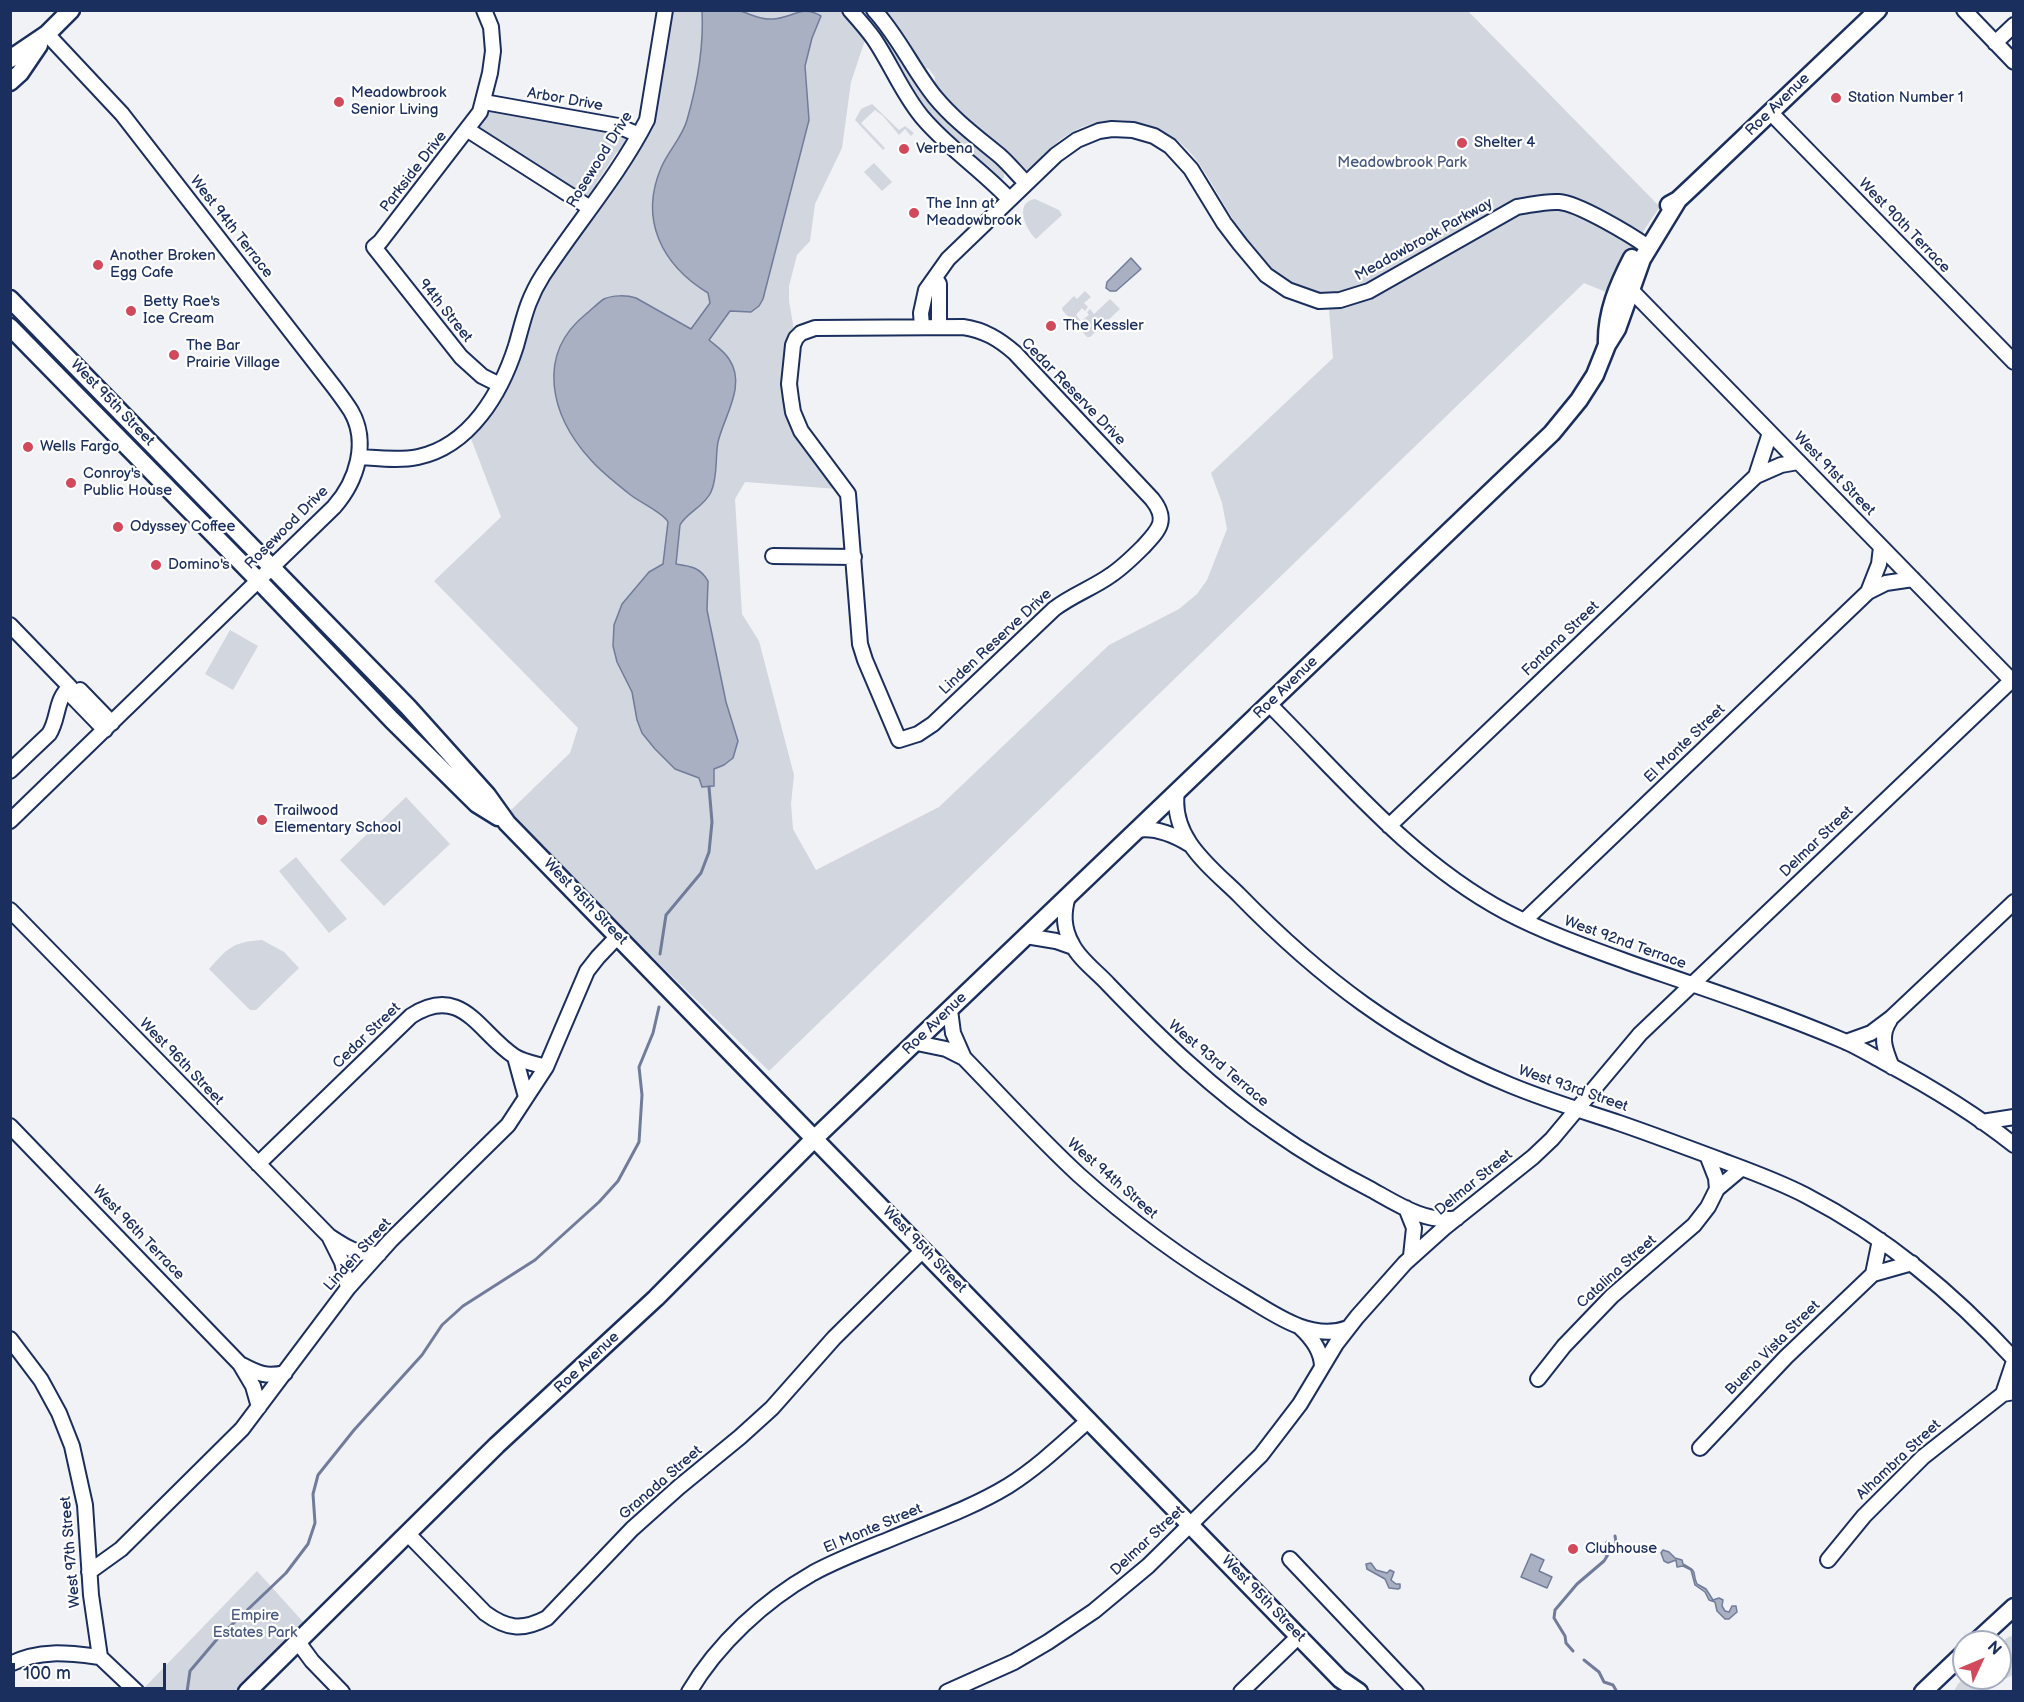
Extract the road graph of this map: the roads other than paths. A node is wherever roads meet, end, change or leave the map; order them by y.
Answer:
1 (71, 10) edge
2 (484, 10) edge
3 (665, 10) edge
4 (850, 10) edge
5 (874, 10) edge
6 (1878, 10) edge
7 (1964, 10) edge
8 (2013, 25) edge
9 (47, 34) junction
10 (1995, 43) junction
11 (10, 59) edge
12 (2013, 62) edge
13 (10, 82) edge
14 (484, 102) junction
15 (1771, 113) junction
16 (468, 130) junction
17 (639, 135) junction
18 (1026, 183) junction
19 (1009, 199) junction
20 (590, 208) junction
21 (1645, 244) junction
22 (374, 247) joint
23 (936, 279) junction
24 (1630, 290) junction
25 (10, 299) edge
26 (10, 327) edge
27 (922, 327) junction
28 (939, 327) junction
29 (1607, 345) junction
30 (2013, 362) edge
31 (500, 385) junction
32 (1770, 433) junction
33 (359, 458) junction
34 (1798, 462) junction
35 (1756, 476) junction
36 (1161, 516) joint
37 (1881, 546) junction
38 (772, 555) dead end
39 (854, 557) junction
40 (272, 567) junction
41 (1913, 579) junction
42 (258, 580) junction
43 (1868, 592) junction
44 (10, 625) edge
45 (2013, 680) edge
46 (70, 687) junction
47 (1269, 704) junction
48 (108, 726) junction
49 (10, 771) edge
50 (1177, 791) junction
51 (10, 821) edge
52 (507, 823) junction
53 (1389, 826) junction
54 (1137, 830) junction
55 (1189, 844) junction
56 (1068, 896) junction
57 (2013, 902) edge
58 (10, 910) edge
59 (1524, 921) junction
60 (618, 936) junction
61 (1026, 936) junction
62 (1073, 947) junction
63 (1692, 984) junction
64 (950, 1010) junction
65 (1891, 1018) junction
66 (1846, 1042) junction
67 (916, 1043) junction
68 (515, 1057) junction
69 (964, 1058) junction
70 (1892, 1066) junction
71 (546, 1067) junction
72 (526, 1097) junction
73 (1577, 1109) junction
74 (2013, 1117) edge
75 (1983, 1122) junction
76 (10, 1126) edge
77 (814, 1138) junction
78 (2013, 1145) edge
79 (1707, 1155) junction
80 (258, 1164) junction
81 (1742, 1168) junction
82 (1717, 1189) junction
83 (1406, 1208) junction
84 (1457, 1218) junction
85 (329, 1236) junction
86 (1880, 1240) junction
87 (923, 1250) junction
88 (379, 1254) junction
89 (1411, 1256) junction
90 (1912, 1263) junction
91 (1873, 1274) junction
92 (348, 1288) junction
93 (1300, 1327) junction
94 (1348, 1328) junction
95 (10, 1339) edge
96 (2013, 1360) edge
97 (240, 1364) junction
98 (1322, 1368) junction
99 (285, 1373) junction
100 (1538, 1379) dead end
101 (2008, 1393) edge
102 (259, 1407) junction
103 (1089, 1420) junction
104 (1700, 1448) dead end
105 (1191, 1524) junction
106 (408, 1534) junction
107 (1290, 1559) dead end
108 (1828, 1560) dead end
109 (89, 1572) junction
110 (2013, 1607) edge
111 (1989, 1630) edge
112 (1299, 1636) junction
113 (298, 1642) junction
114 (100, 1657) junction
115 (10, 1664) edge
116 (1952, 1664) edge
117 (1344, 1685) edge
118 (137, 1692) edge
119 (247, 1692) edge
120 (342, 1692) edge
121 (689, 1692) edge
122 (947, 1692) edge
123 (1241, 1692) edge
124 (1359, 1692) edge
125 (1416, 1692) edge
126 (1923, 1692) edge

1 - 9 main road
2 - 14 street, Parkside Drive
3 - 17 street, Rosewood Drive
4 - 19 street
5 - 18 street
6 - 15 main road, Roe Avenue
7 - 10 street
8 - 10 street
9 - 11 main road
9 - 13 main road
9 - 33 street, West 94th Terrace
10 - 12 street
14 - 16 street, Parkside Drive
14 - 17 street, Arbor Drive
15 - 21 main road, Roe Avenue
15 - 30 street, West 90th Terrace
16 - 20 street
16 - 22 street, Parkside Drive
17 - 20 street, Rosewood Drive
18 - 19 street
18 - 21 street, Meadowbrook Parkway
19 - 23 street
20 - 31 street, Rosewood Drive
21 - 24 main road, Roe Avenue
21 - 29 main road, Roe Avenue
22 - 31 street, 94th Street
23 - 27 street
23 - 28 street
24 - 29 main road, Roe Avenue
24 - 32 street, West 91st Street
25 - 40 main road, West 95th Street
26 - 42 main road, West 95th Street
27 - 28 street, Cedar Reserve Drive
27 - 39 street, Cedar Reserve Drive
28 - 36 street, Cedar Reserve Drive
29 - 47 main road, Roe Avenue
31 - 33 street, Rosewood Drive
32 - 34 street, West 91st Street
32 - 35 street, Fontana Street
33 - 40 street, Rosewood Drive
34 - 35 street, Fontana Street
34 - 37 street, West 91st Street
35 - 53 street, Fontana Street
36 - 39 street, Linden Reserve Drive
37 - 41 street, West 91st Street
37 - 43 street, El Monte Street
38 - 39 street
40 - 42 street, Rosewood Drive
40 - 52 main road, West 95th Street
41 - 43 street, El Monte Street
41 - 45 street, West 91st Street
42 - 48 street, Rosewood Drive
42 - 52 main road, West 95th Street
43 - 59 street, El Monte Street
44 - 46 street
45 - 63 street, Delmar Street
46 - 48 street
46 - 49 street
47 - 50 main road, Roe Avenue
47 - 53 street, West 92nd Terrace
48 - 51 street, Rosewood Drive
50 - 54 main road, Roe Avenue
50 - 55 street, West 93rd Street
52 - 60 main road, West 95th Street
53 - 59 street, West 92nd Terrace
54 - 55 street
54 - 56 main road, Roe Avenue
55 - 73 street, West 93rd Street
56 - 61 main road, Roe Avenue
56 - 62 street, West 93rd Terrace
57 - 65 street
58 - 80 street, West 96th Street
59 - 63 street, West 92nd Terrace
60 - 71 street, Linden Street
60 - 77 main road, West 95th Street
61 - 62 street
61 - 64 main road, Roe Avenue
62 - 83 street, West 93rd Terrace
63 - 66 street, West 92nd Terrace
63 - 73 street, Delmar Street
64 - 67 main road, Roe Avenue
64 - 69 street
65 - 66 street
65 - 70 street
66 - 70 street, West 92nd Terrace
67 - 69 street, West 94th Street
67 - 77 main road, Roe Avenue
68 - 71 street, Cedar Street
68 - 72 street
68 - 80 street, Cedar Street
69 - 93 street, West 94th Street
70 - 75 street, West 92nd Terrace
71 - 72 street, Linden Street
72 - 88 street, Linden Street
73 - 79 street, West 93rd Street
73 - 84 street, Delmar Street
74 - 75 street
75 - 78 street, West 92nd Terrace
76 - 97 street, West 96th Terrace
77 - 87 main road, West 95th Street
77 - 106 main road, Roe Avenue
79 - 81 street, West 93rd Street
79 - 82 street
80 - 85 street, West 96th Street
81 - 82 street, Catalina Street
81 - 86 street, West 93rd Street
82 - 100 street, Catalina Street
83 - 84 street, West 93rd Terrace
83 - 89 street
84 - 89 street, Delmar Street
85 - 88 street, West 96th Street
85 - 92 street, West 96th Street
86 - 90 street, West 93rd Street
86 - 91 street
87 - 103 main road, West 95th Street
87 - 106 street, Granada Street
88 - 92 street, Linden Street
89 - 94 street, Delmar Street
90 - 91 street, Buena Vista Street
90 - 96 street, West 93rd Street
91 - 104 street, Buena Vista Street
92 - 99 street, Linden Street
93 - 94 street, West 94th Street
93 - 98 street, West 94th Street
94 - 98 street, Delmar Street
95 - 109 street, West 97th Street
96 - 101 street, Alhambra Street
97 - 99 street, West 96th Terrace
97 - 102 street, West 96th Terrace
98 - 105 street, Delmar Street
99 - 102 street, Linden Street
101 - 108 street, Alhambra Street
102 - 109 street, Linden Street
103 - 105 main road, West 95th Street
103 - 121 street, El Monte Street
105 - 112 main road, West 95th Street
105 - 122 street, Delmar Street
106 - 113 main road, Roe Avenue
107 - 125 street
109 - 114 street, West 97th Street
110 - 111 main road
112 - 117 main road, West 95th Street
112 - 123 street
113 - 119 main road, Roe Avenue
113 - 120 street
114 - 115 street
114 - 118 street
116 - 126 main road
117 - 124 main road, West 95th Street

